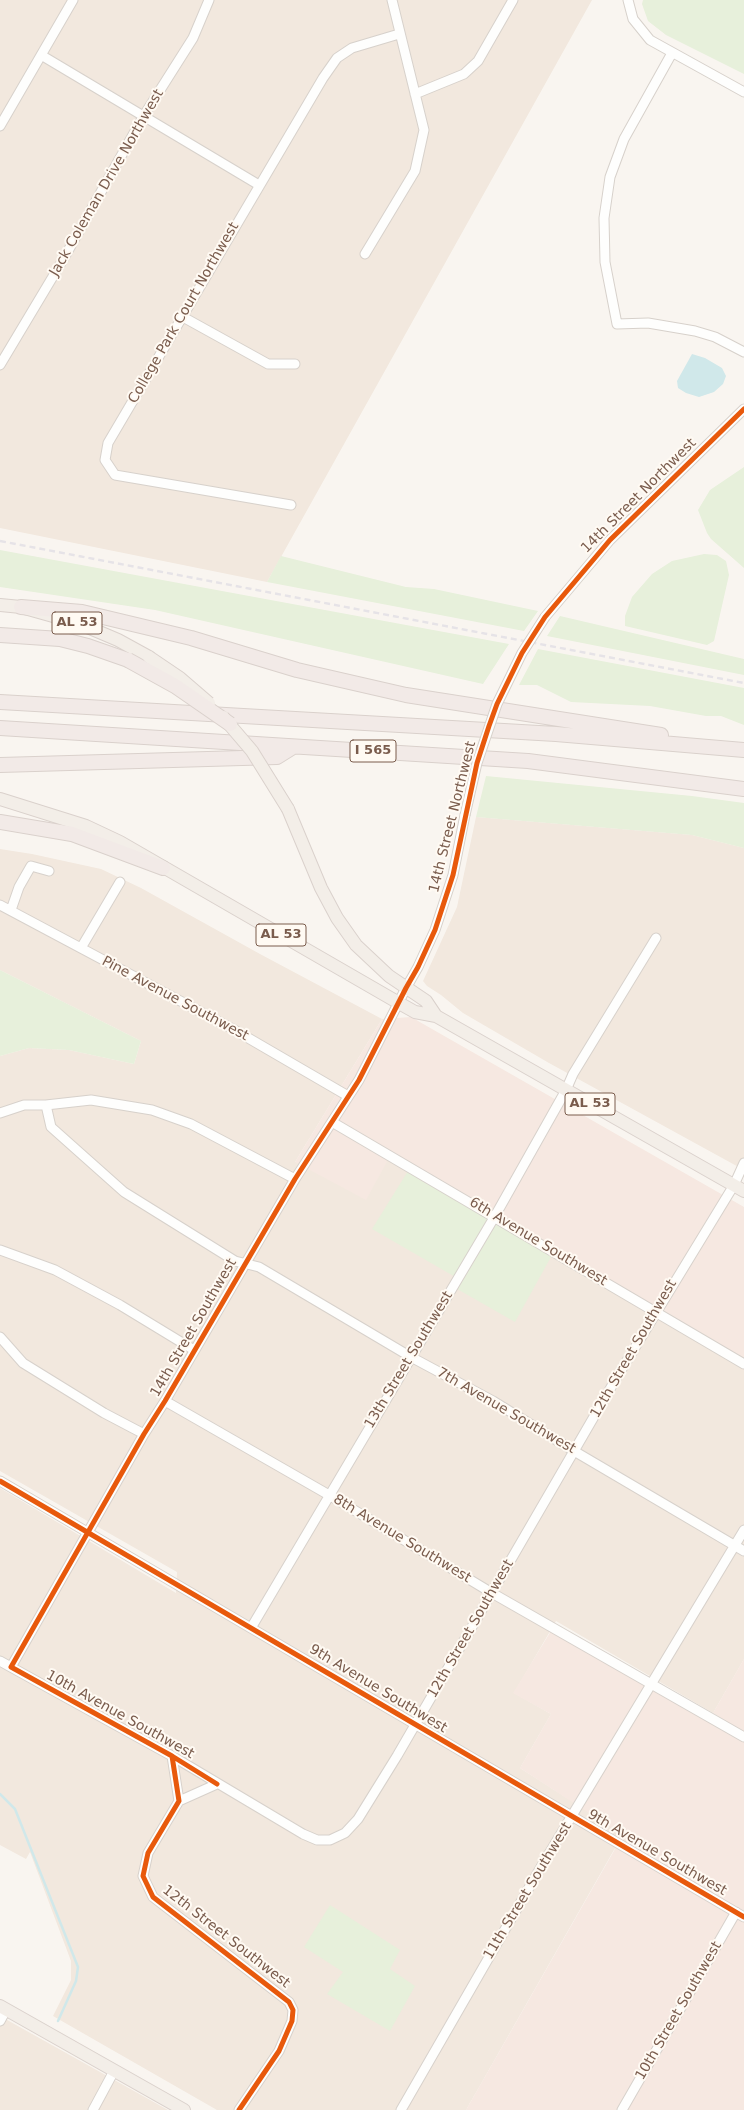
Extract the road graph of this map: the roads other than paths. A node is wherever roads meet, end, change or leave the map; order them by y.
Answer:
1 (73, 0) edge
2 (209, 0) edge
3 (392, 0) edge
4 (513, 0) edge
5 (628, 0) edge
6 (399, 34) junction
7 (672, 53) junction
8 (41, 55) junction
9 (744, 92) edge
10 (415, 94) junction
11 (143, 117) junction
12 (0, 126) edge
13 (259, 185) junction
14 (365, 254) dead end
15 (183, 317) junction
16 (744, 352) edge
17 (295, 364) dead end
18 (0, 365) edge
19 (744, 408) edge
20 (290, 505) dead end
21 (0, 605) edge
22 (21, 607) junction
23 (0, 635) edge
24 (0, 702) edge
25 (230, 724) junction
26 (0, 728) edge
27 (293, 746) junction
28 (742, 750) edge
29 (0, 765) edge
30 (744, 789) edge
31 (0, 799) edge
32 (0, 822) edge
33 (163, 868) junction
34 (49, 871) dead end
35 (120, 882) dead end
36 (0, 905) edge
37 (11, 910) junction
38 (656, 938) dead end
39 (82, 948) junction
40 (406, 988) junction
41 (399, 1003) junction
42 (436, 1016) junction
43 (566, 1090) junction
44 (348, 1096) junction
45 (46, 1105) junction
46 (0, 1113) edge
47 (332, 1122) junction
48 (744, 1163) edge
49 (295, 1179) junction
50 (739, 1188) edge
51 (494, 1216) junction
52 (0, 1250) edge
53 (246, 1264) junction
54 (656, 1312) junction
55 (0, 1337) edge
56 (194, 1350) junction
57 (411, 1357) junction
58 (744, 1364) edge
59 (165, 1401) junction
60 (144, 1434) junction
61 (574, 1451) junction
62 (0, 1481) edge
63 (329, 1495) junction
64 (744, 1530) edge
65 (88, 1532) junction
66 (735, 1545) junction
67 (744, 1551) edge
68 (492, 1593) junction
69 (251, 1628) junction
70 (0, 1661) edge
71 (11, 1667) junction
72 (653, 1684) junction
73 (415, 1725) junction
74 (744, 1737) edge
75 (172, 1756) junction
76 (217, 1784) junction
77 (179, 1801) junction
78 (572, 1817) junction
79 (740, 1915) edge
80 (3, 2008) edge
81 (0, 2021) edge
82 (114, 2071) junction
83 (93, 2110) edge
84 (184, 2110) edge
85 (239, 2110) edge
86 (401, 2110) edge
87 (622, 2110) edge

1 - 8 street
2 - 11 street, Jack Coleman Drive Northwest
3 - 6 street
4 - 10 street
5 - 7 street
6 - 10 street
6 - 13 street, College Park Court Northwest
7 - 9 street
7 - 16 street
8 - 11 street
8 - 12 street
10 - 14 street
11 - 13 street
11 - 18 street, Jack Coleman Drive Northwest
13 - 15 street, College Park Court Northwest
15 - 17 street
15 - 20 street, College Park Court Northwest
19 - 40 street, 14th Street Northwest, bridge
21 - 22 main road, AL 53
22 - 25 main road, AL 53, bridge
22 - 28 highway
23 - 25 highway, bridge
24 - 28 highway, I 565
25 - 40 main road, AL 53, bridge
26 - 27 highway, I 565
27 - 29 highway
27 - 30 highway, I 565
31 - 33 main road, AL 53
32 - 33 highway
33 - 41 main road, AL 53
34 - 37 street
35 - 39 street
36 - 37 street, Pine Avenue Southwest
37 - 39 street, Pine Avenue Southwest
38 - 43 street, 13th Street Southwest
39 - 44 street, Pine Avenue Southwest
40 - 41 street, 14th Street Northwest
40 - 42 main road, AL 53
41 - 42 main road, AL 53
41 - 44 street, 14th Street Southwest
42 - 43 main road, AL 53
43 - 50 main road, AL 53
43 - 51 street, 13th Street Southwest
44 - 47 street, 14th Street Southwest
45 - 46 street
45 - 49 street
45 - 53 street, 7th Avenue Southwest
47 - 49 street, 14th Street Southwest
47 - 51 street, 6th Avenue Southwest
48 - 50 street, 12th Street Southwest
49 - 53 street, 14th Street Southwest
50 - 54 street, 12th Street Southwest
51 - 54 street, 6th Avenue Southwest
51 - 57 street, 13th Street Southwest
52 - 56 street
53 - 56 street, 14th Street Southwest
53 - 57 street, 7th Avenue Southwest
54 - 58 street, 6th Avenue Southwest
54 - 61 street, 12th Street Southwest
55 - 60 street
56 - 59 street, 14th Street Southwest
57 - 61 street, 7th Avenue Southwest
57 - 63 street, 13th Street Southwest
59 - 60 street, 14th Street Southwest
59 - 63 street, 8th Avenue Southwest
60 - 65 street, 14th Street Southwest
61 - 66 street, 7th Avenue Southwest
61 - 68 street, 12th Street Southwest
62 - 65 street, 9th Avenue Southwest
63 - 68 street, 8th Avenue Southwest
63 - 69 street, 13th Street Southwest
64 - 66 street, 11th Street Southwest
65 - 69 street, 9th Avenue Southwest
65 - 71 street, 14th Street Southwest
66 - 67 street, 7th Avenue Southwest
66 - 72 street, 11th Street Southwest
68 - 72 street, 8th Avenue Southwest
68 - 73 street, 12th Street Southwest
69 - 73 street, 9th Avenue Southwest
70 - 71 street, 10th Avenue Southwest
71 - 75 street, 10th Avenue Southwest
72 - 74 street, 8th Avenue Southwest
72 - 78 street, 11th Street Southwest
73 - 76 street, 12th Street Southwest
73 - 78 street, 9th Avenue Southwest
75 - 76 street, 10th Avenue Southwest
75 - 77 street
76 - 77 street
77 - 85 street, 12th Street Southwest
78 - 79 street, 9th Avenue Southwest
78 - 86 street, 11th Street Southwest
79 - 87 street, 10th Street Southwest
80 - 81 street
80 - 82 main road
82 - 83 street
82 - 84 main road

